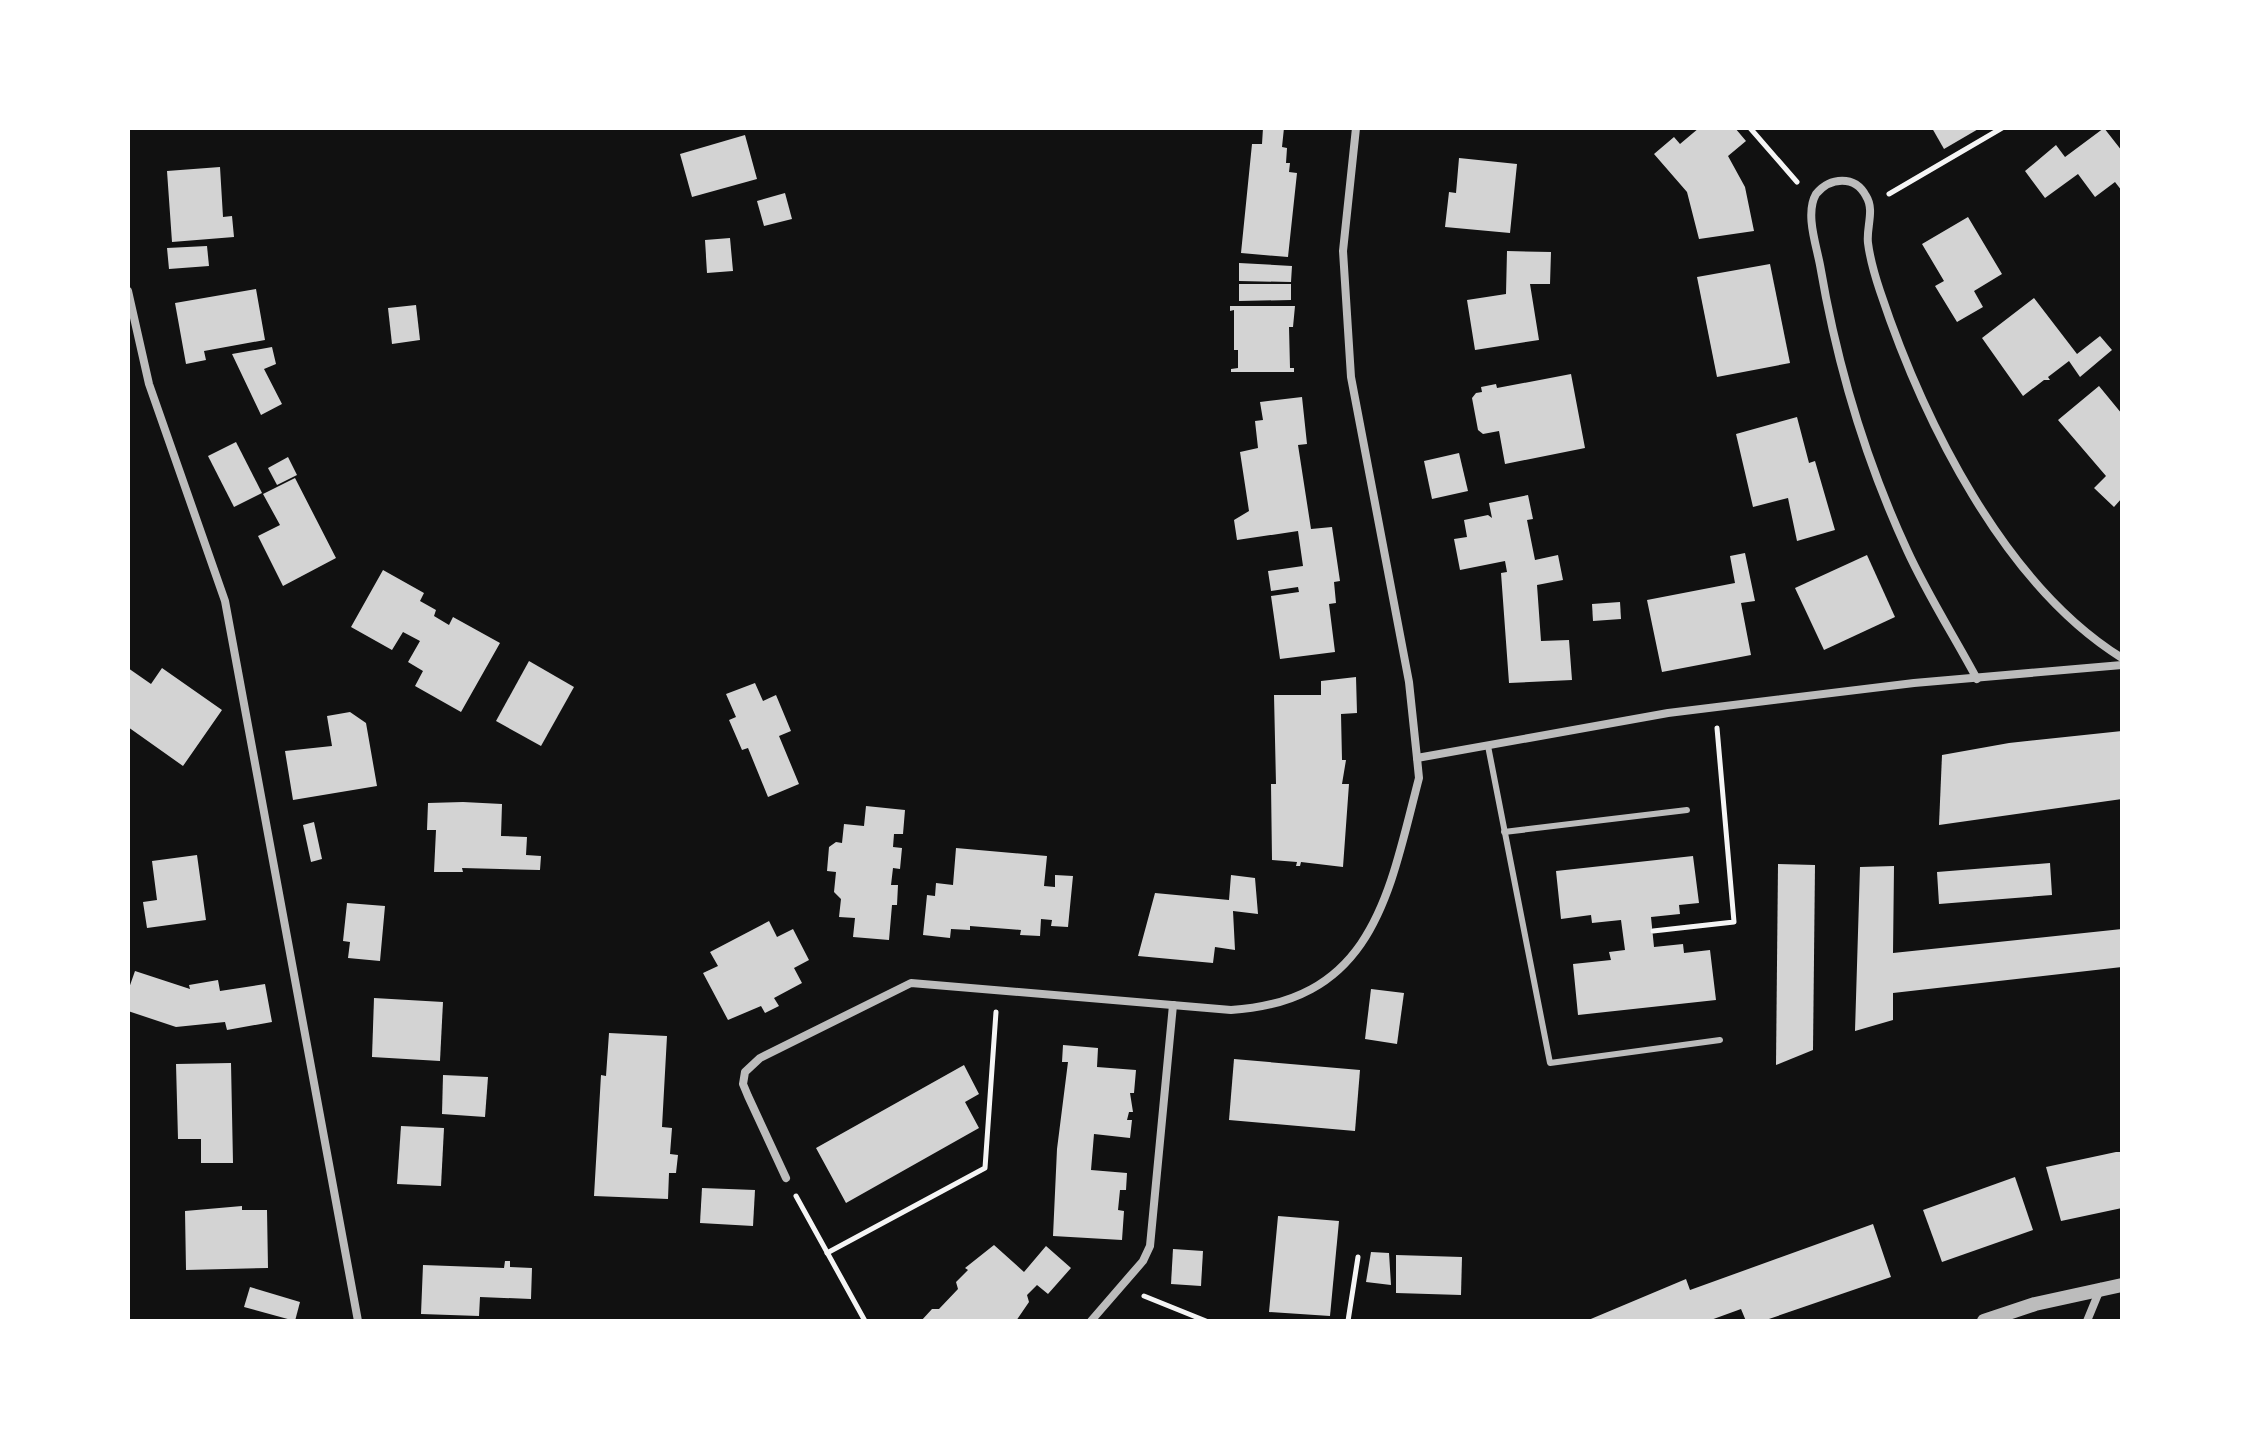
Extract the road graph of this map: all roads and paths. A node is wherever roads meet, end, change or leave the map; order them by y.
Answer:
1 (1356, 128) edge
2 (1750, 128) edge
3 (2002, 128) edge
4 (1813, 200) junction
5 (1870, 205) junction
6 (128, 291) edge
7 (2122, 658) edge
8 (2122, 665) edge
9 (1977, 679) junction
10 (1715, 707) junction
11 (1488, 746) junction
12 (1417, 758) junction
13 (1687, 810) dead end
14 (1504, 832) junction
15 (1653, 931) dead end
16 (998, 989) junction
17 (1173, 1005) junction
18 (1720, 1040) dead end
19 (786, 1178) joint
20 (827, 1253) junction
21 (1358, 1257) dead end
22 (2122, 1285) edge
23 (2102, 1287) junction
24 (1121, 1288) junction
25 (358, 1321) edge
26 (865, 1321) edge
27 (1091, 1321) edge
28 (1206, 1321) edge
29 (1348, 1321) edge
30 (1984, 1321) edge
31 (2087, 1321) edge

1 - 12 street
2 - 4 path
3 - 5 path
4 - 5 street
4 - 9 street
5 - 7 street
6 - 25 street
8 - 9 street
9 - 10 street
10 - 11 street
10 - 15 path
11 - 12 street
11 - 14 lane
12 - 17 street
13 - 14 lane
14 - 18 lane
16 - 17 street
16 - 19 street
16 - 20 path
17 - 24 street
19 - 20 path
20 - 26 path
21 - 29 path
22 - 23 street
23 - 30 street
23 - 31 street
24 - 27 street
24 - 28 path

